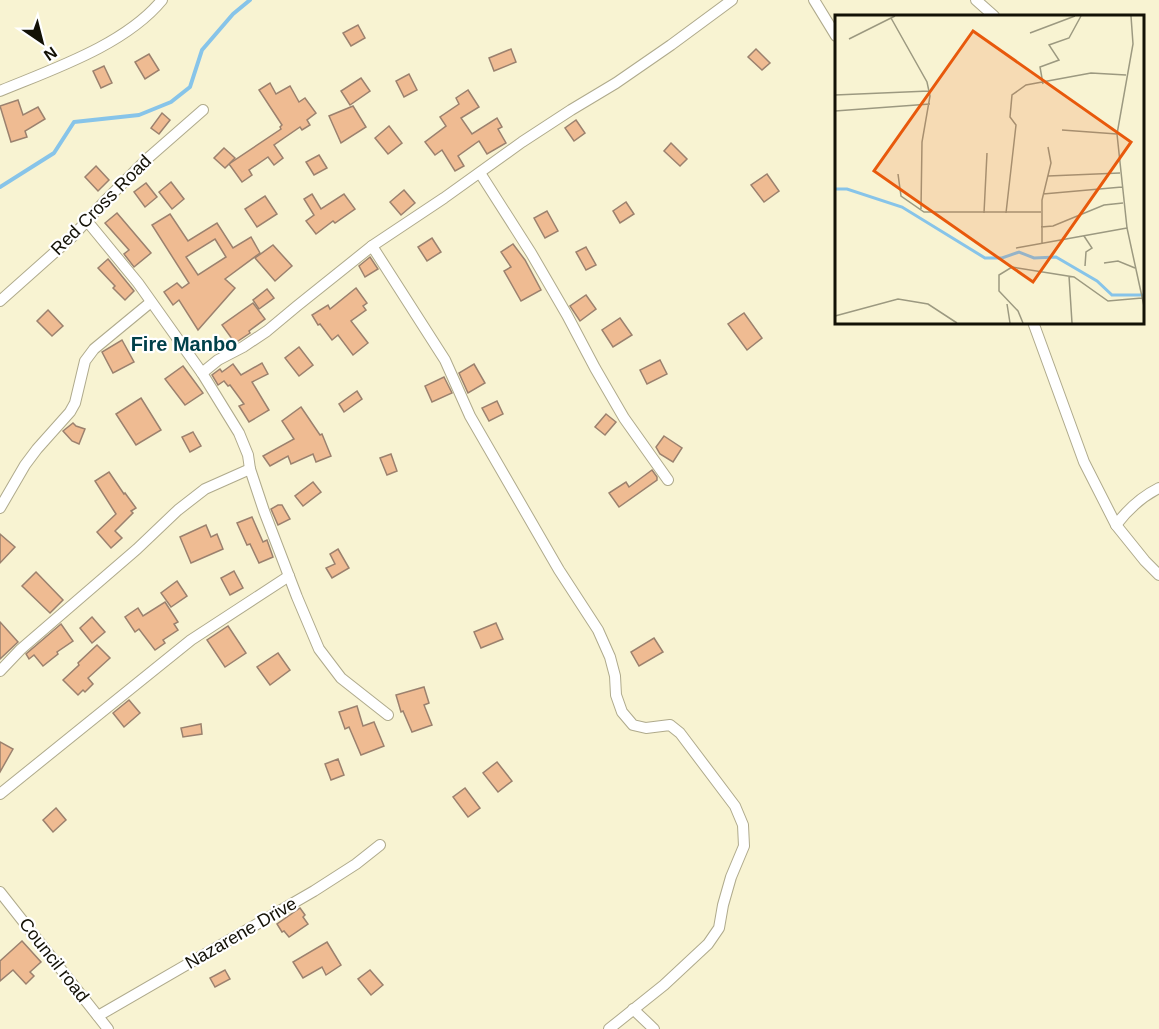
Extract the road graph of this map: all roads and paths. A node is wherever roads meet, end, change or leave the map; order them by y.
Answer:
1 (162, 0) edge
2 (732, 0) edge
3 (814, 0) edge
4 (976, 0) edge
5 (993, 15) edge
6 (835, 33) edge
7 (0, 91) edge
8 (203, 110) dead end
9 (480, 173) junction
10 (87, 221) junction
11 (372, 246) junction
12 (0, 301) edge
13 (151, 302) junction
14 (1034, 324) edge
15 (202, 373) junction
16 (250, 469) junction
17 (668, 480) dead end
18 (1159, 488) edge
19 (0, 508) edge
20 (1116, 525) junction
21 (1159, 575) edge
22 (289, 576) junction
23 (0, 670) edge
24 (388, 715) dead end
25 (0, 794) edge
26 (380, 845) dead end
27 (0, 892) edge
28 (633, 1009) junction
29 (98, 1016) junction
30 (108, 1029) edge
31 (609, 1029) edge
32 (654, 1029) edge

1 - 7 street
2 - 9 street
3 - 6 street
4 - 5 street
8 - 10 street, Red Cross Road
9 - 11 street
9 - 17 street
10 - 12 street, Red Cross Road
10 - 13 street
11 - 15 street
11 - 28 street
13 - 15 street
13 - 19 street
14 - 20 street
15 - 16 street
16 - 22 street
16 - 23 street
18 - 20 street
20 - 21 street
22 - 24 street
22 - 25 street
26 - 29 street, Nazarene Drive
27 - 29 street, Council road
28 - 31 street
28 - 32 street
29 - 30 street, Council road

